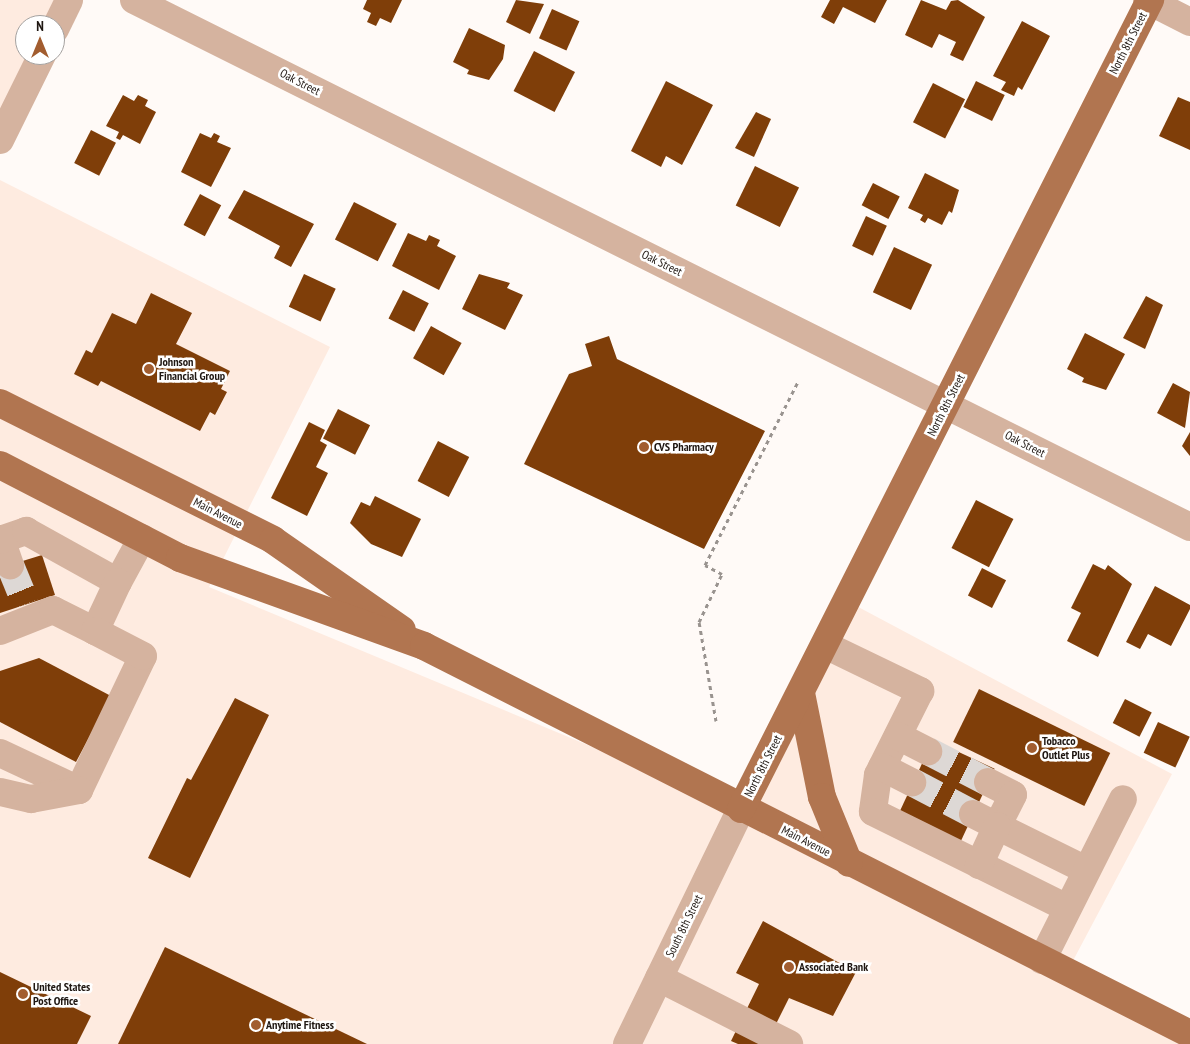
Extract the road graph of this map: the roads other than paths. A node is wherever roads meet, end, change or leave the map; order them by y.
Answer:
1 (69, 0) edge
2 (134, 0) edge
3 (1148, 0) edge
4 (62, 15) edge
5 (1190, 22) edge
6 (37, 65) edge
7 (0, 140) edge
8 (0, 403) edge
9 (947, 405) junction
10 (0, 465) edge
11 (1190, 527) edge
12 (142, 538) junction
13 (1, 540) edge
14 (10, 565) tunnel mouth
15 (118, 582) junction
16 (0, 631) edge
17 (95, 631) junction
18 (825, 644) junction
19 (424, 646) junction
20 (800, 693) junction
21 (898, 736) junction
22 (928, 751) tunnel mouth
23 (0, 753) edge
24 (882, 767) junction
25 (912, 782) tunnel mouth
26 (988, 782) tunnel mouth
27 (79, 790) junction
28 (0, 792) edge
29 (1123, 799) dead end
30 (742, 809) junction
31 (973, 814) tunnel mouth
32 (997, 826) junction
33 (850, 863) junction
34 (979, 865) junction
35 (1086, 870) junction
36 (1067, 908) junction
37 (1042, 960) junction
38 (659, 978) junction
39 (1190, 1034) edge
40 (627, 1044) edge
41 (789, 1044) edge

1 - 4 street
2 - 9 street, Oak Street
3 - 5 street
3 - 9 main road, North 8th Street
6 - 7 street
8 - 19 main road, Main Avenue
9 - 11 street, Oak Street
9 - 18 main road, North 8th Street
10 - 12 main road, Main Avenue
12 - 15 street
12 - 19 main road, Main Avenue
13 - 14 street
13 - 15 street
15 - 17 street
16 - 17 street
17 - 27 street
18 - 20 main road, North 8th Street
18 - 21 street
19 - 30 main road, Main Avenue
20 - 30 main road, North 8th Street
20 - 33 main road
21 - 22 street
21 - 24 street
23 - 27 street
24 - 25 street
24 - 34 street
26 - 32 street
27 - 28 street
29 - 35 street
30 - 33 main road, Main Avenue
30 - 38 street, South 8th Street
31 - 32 street
32 - 34 street
32 - 35 street
33 - 37 main road, Main Avenue
34 - 36 street
35 - 36 street
36 - 37 street
37 - 39 main road, Main Avenue
38 - 40 street, South 8th Street
38 - 41 street

